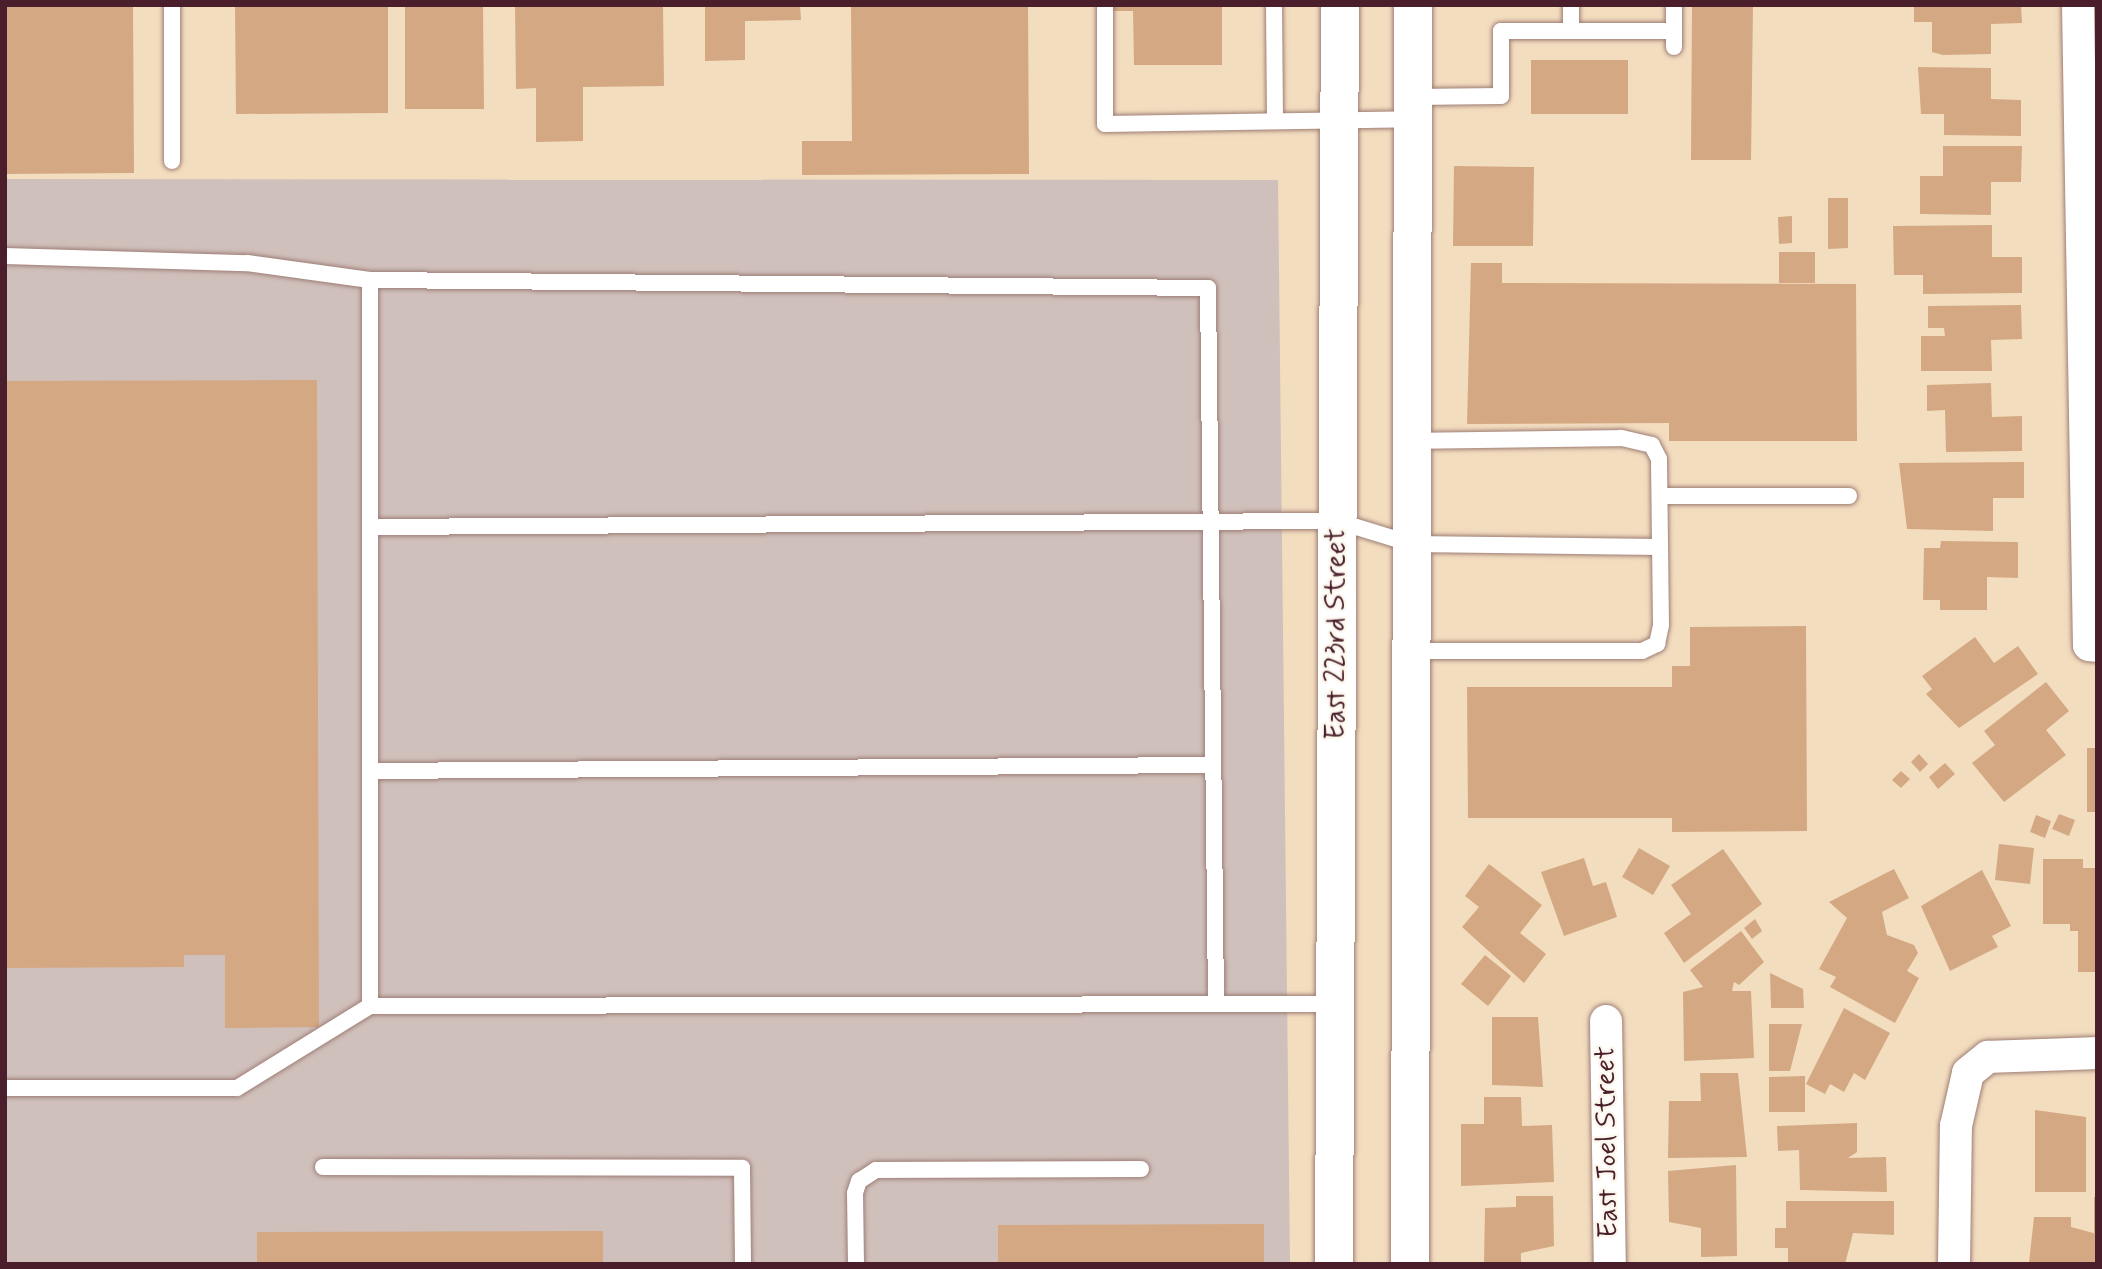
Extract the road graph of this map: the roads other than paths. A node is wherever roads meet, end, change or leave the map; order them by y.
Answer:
1 (172, 5) edge
2 (1105, 5) edge
3 (1274, 5) edge
4 (1340, 5) edge
5 (1413, 5) edge
6 (1571, 5) edge
7 (1674, 5) edge
8 (2078, 5) edge
9 (1571, 31) junction
10 (1413, 108) junction
11 (1339, 120) junction
12 (1275, 121) junction
13 (172, 161) dead end
14 (2089, 237) edge
15 (5, 256) edge
16 (370, 280) junction
17 (1412, 441) junction
18 (1661, 496) junction
19 (1849, 496) dead end
20 (1211, 519) junction
21 (1337, 521) junction
22 (370, 527) junction
23 (1412, 544) junction
24 (1660, 547) junction
25 (2093, 645) edge
26 (1410, 651) junction
27 (1213, 765) junction
28 (370, 771) junction
29 (1216, 1002) junction
30 (1336, 1004) junction
31 (370, 1006) junction
32 (1606, 1021) dead end
33 (2097, 1053) edge
34 (5, 1088) edge
35 (323, 1167) dead end
36 (1141, 1169) dead end
37 (743, 1264) edge
38 (856, 1264) edge
39 (1334, 1264) edge
40 (1410, 1264) edge
41 (1610, 1264) edge
42 (1954, 1264) edge

1 - 13 lane
2 - 12 lane
3 - 12 lane
4 - 11 main road, East 223rd Street
5 - 10 main road
6 - 9 lane
7 - 9 lane
8 - 14 street
9 - 10 lane
10 - 11 lane
10 - 17 main road
11 - 12 lane
11 - 21 main road, East 223rd Street
14 - 25 street
15 - 16 lane
16 - 20 lane
16 - 22 lane
17 - 18 lane
17 - 23 main road
18 - 19 lane
18 - 24 lane
20 - 21 lane
20 - 22 lane
20 - 27 lane
21 - 23 lane
21 - 30 main road, East 223rd Street
22 - 28 lane
23 - 24 lane
23 - 26 main road
24 - 26 lane
26 - 40 main road
27 - 28 lane
27 - 29 lane
28 - 31 lane
29 - 30 lane
29 - 31 lane
30 - 39 main road, East 223rd Street
31 - 34 lane
32 - 41 street, East Joel Street
33 - 42 street
35 - 37 lane
36 - 38 lane

